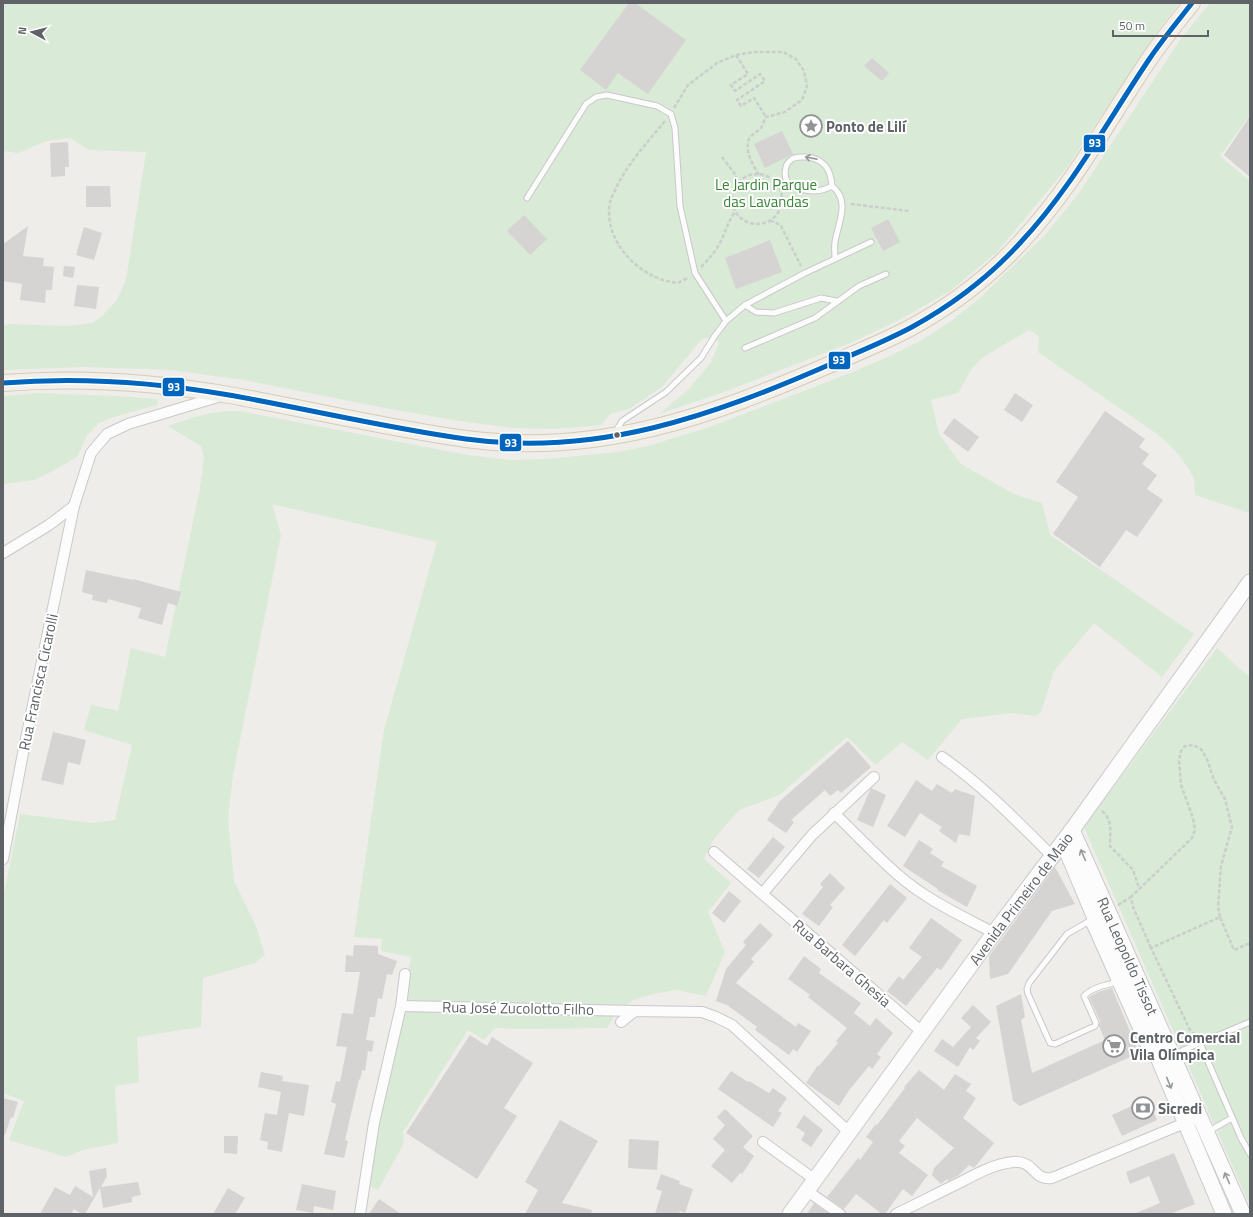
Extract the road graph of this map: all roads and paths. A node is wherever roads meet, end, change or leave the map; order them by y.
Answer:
1 (1192, 3) edge
2 (736, 56) junction
3 (671, 114) junction
4 (766, 117) junction
5 (722, 157) dead end
6 (759, 175) junction
7 (738, 183) junction
8 (832, 186) junction
9 (526, 198) dead end
10 (843, 207) junction
11 (909, 211) dead end
12 (736, 212) junction
13 (769, 221) junction
14 (871, 242) dead end
15 (835, 258) junction
16 (708, 260) dead end
17 (695, 273) junction
18 (805, 273) junction
19 (886, 274) dead end
20 (836, 301) junction
21 (744, 305) junction
22 (726, 321) junction
23 (745, 348) dead end
24 (3, 383) edge
25 (227, 395) junction
26 (613, 437) junction
27 (74, 506) junction
28 (3, 553) edge
29 (1250, 582) edge
30 (942, 757) dead end
31 (874, 777) dead end
32 (1092, 802) junction
33 (834, 813) junction
34 (1068, 836) junction
35 (714, 852) dead end
36 (1052, 856) junction
37 (3, 859) edge
38 (1084, 875) junction
39 (1139, 889) junction
40 (762, 894) junction
41 (1220, 917) junction
42 (1092, 920) junction
43 (994, 933) junction
44 (1250, 943) edge
45 (1152, 948) junction
46 (405, 974) dead end
47 (1125, 980) junction
48 (401, 1006) junction
49 (635, 1011) junction
50 (620, 1022) dead end
51 (1250, 1022) edge
52 (922, 1032) junction
53 (1195, 1035) dead end
54 (1200, 1043) junction
55 (1166, 1058) junction
56 (1200, 1116) junction
57 (1232, 1118) junction
58 (1185, 1123) junction
59 (849, 1132) junction
60 (1207, 1132) junction
61 (763, 1142) dead end
62 (1250, 1154) edge
63 (810, 1185) junction
64 (360, 1214) edge
65 (790, 1214) edge
66 (840, 1214) edge
67 (896, 1214) edge
68 (1224, 1214) edge
69 (1242, 1214) edge

1 - 26 main road
2 - 3 path
2 - 4 path
2 - 4 path
3 - 9 lane
3 - 17 lane
3 - 17 path
4 - 6 path
5 - 7 path
6 - 7 path
6 - 13 path
7 - 12 path
8 -> 8 lane
8 - 10 lane
10 - 11 path
10 - 15 lane
12 - 13 path
12 - 16 path
13 - 18 path
14 - 15 lane
15 - 18 lane
17 - 22 lane
18 - 21 lane
19 - 20 lane
20 - 21 lane
20 - 23 lane
21 - 22 lane
22 - 26 lane
24 - 25 main road
25 - 26 main road
25 - 27 street, Rua Francisca Cicarolli
27 - 28 street
27 - 37 street, Rua Francisca Cicarolli
29 - 32 main road, Avenida Primeiro de Maio
30 - 36 street
31 - 33 street
32 - 34 main road, Avenida Primeiro de Maio
32 - 39 path
33 - 40 street
33 - 43 street
34 - 36 main road, Avenida Primeiro de Maio
34 - 38 main road, Rua Leopoldo Tissot
35 - 40 street, Rua Barbara Ghesia
36 - 43 main road, Avenida Primeiro de Maio
38 - 42 main road, Rua Leopoldo Tissot
38 - 47 main road, Rua Leopoldo Tissot
39 - 41 path
39 - 45 path
40 - 52 street, Rua Barbara Ghesia
41 - 44 path
41 - 45 path
42 - 47 main road, Rua Leopoldo Tissot
42 - 47 lane
43 - 52 main road, Avenida Primeiro de Maio
45 - 53 path
46 - 48 street
47 - 55 main road, Rua Leopoldo Tissot
48 - 49 street, Rua José Zucolotto Filho
48 - 64 street
49 - 50 street
49 - 59 street, Rua José Zucolotto Filho
51 - 54 lane
52 - 59 main road, Avenida Primeiro de Maio
54 - 55 lane
54 - 57 lane
55 - 56 main road, Rua Leopoldo Tissot
55 -> 58 main road, Rua Leopoldo Tissot
56 - 58 street
56 - 60 main road, Rua Leopoldo Tissot
57 - 60 lane
57 - 62 lane
58 - 67 street
58 - 68 main road, Rua Leopoldo Tissot
59 - 63 main road, Avenida Primeiro de Maio
69 -> 60 main road, Rua Leopoldo Tissot
61 - 63 street
63 - 65 main road, Avenida Primeiro de Maio
63 - 66 street

